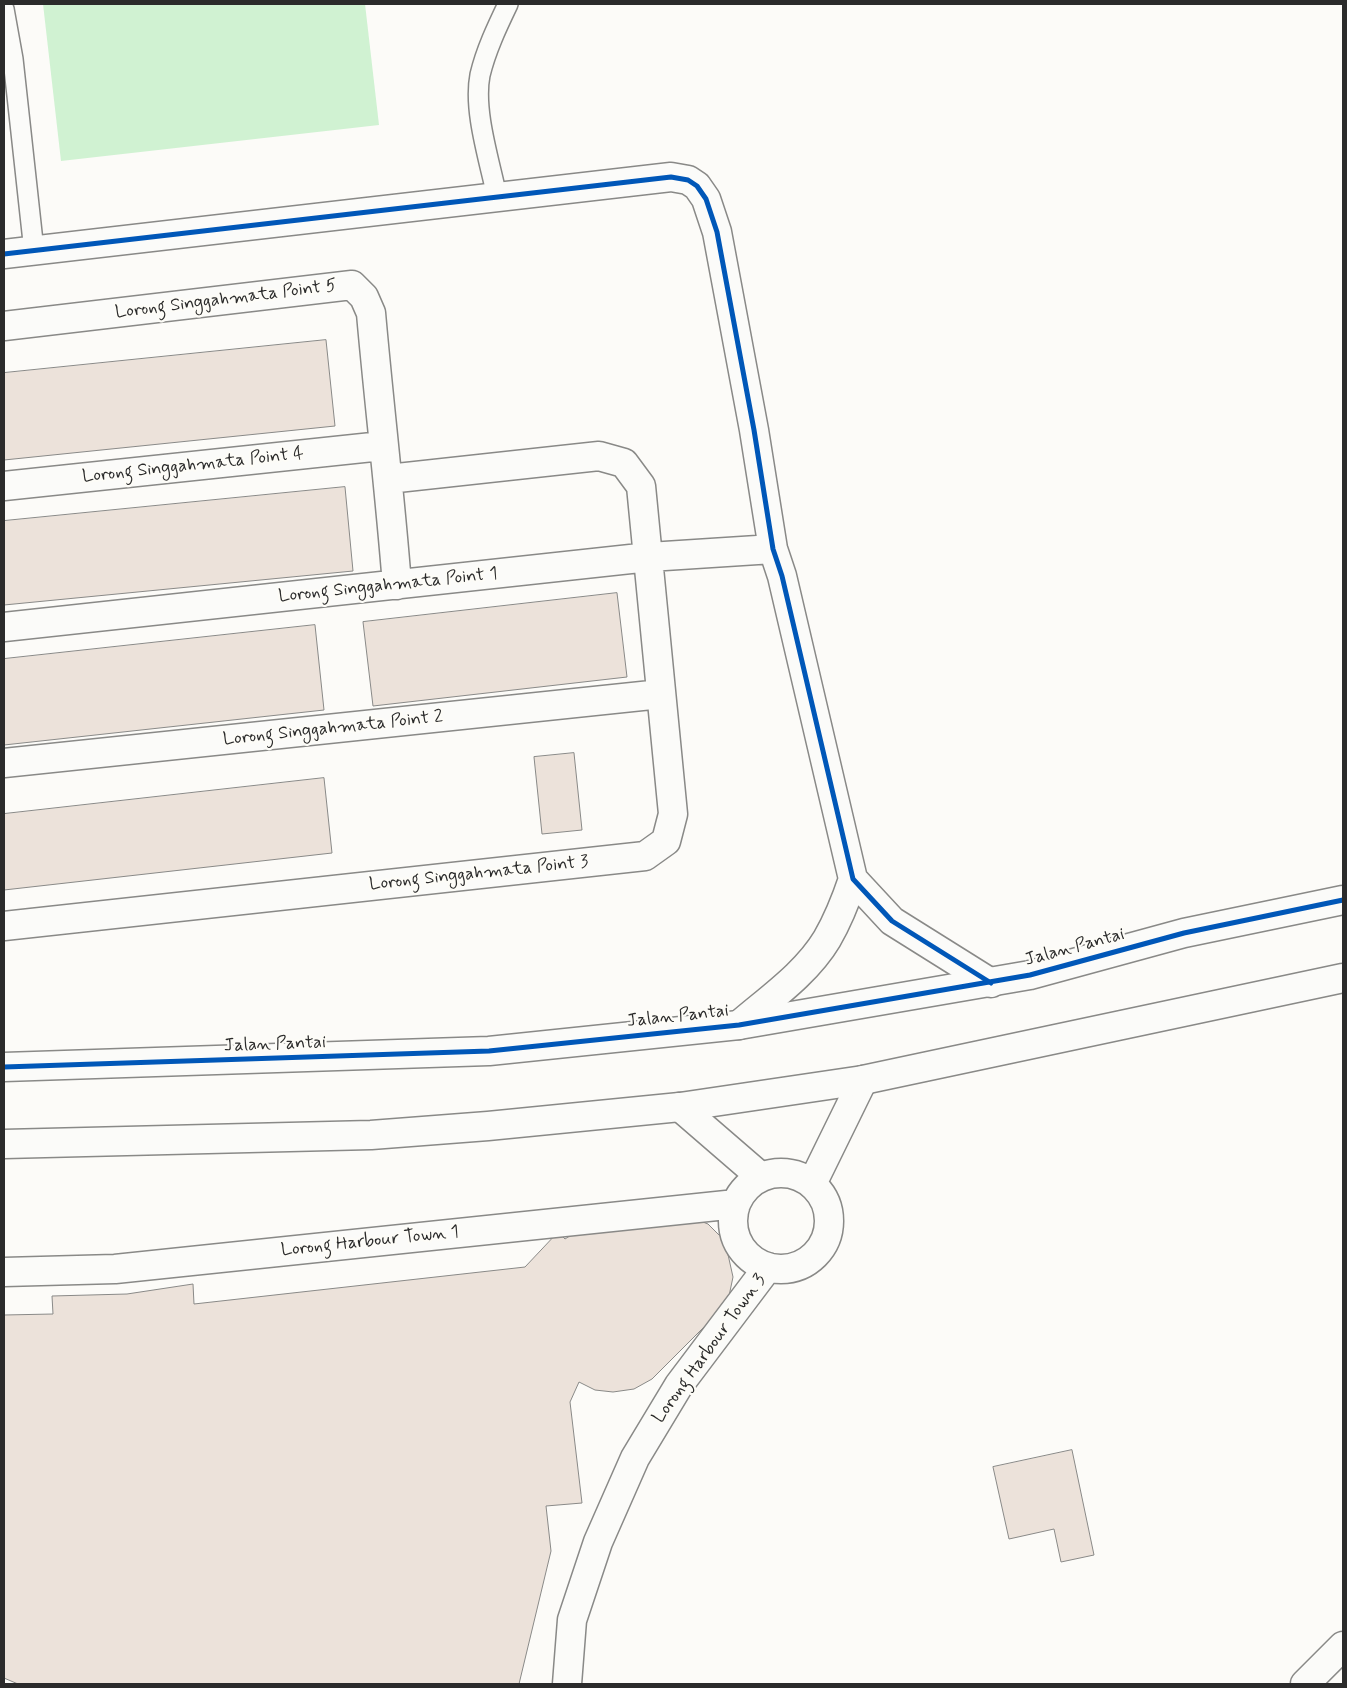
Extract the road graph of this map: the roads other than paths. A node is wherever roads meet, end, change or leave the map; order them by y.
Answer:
1 (508, 4) edge
2 (4, 9) edge
3 (498, 197) junction
4 (34, 251) junction
5 (4, 254) edge
6 (4, 326) edge
7 (382, 446) junction
8 (388, 479) junction
9 (4, 486) edge
10 (773, 549) junction
11 (649, 557) junction
12 (397, 585) junction
13 (4, 627) edge
14 (661, 694) junction
15 (4, 763) edge
16 (853, 879) junction
17 (1343, 900) edge
18 (4, 926) edge
19 (1343, 978) edge
20 (991, 983) junction
21 (739, 1025) junction
22 (4, 1067) edge
23 (863, 1080) junction
24 (680, 1107) junction
25 (4, 1144) edge
26 (761, 1177) junction
27 (812, 1184) junction
28 (736, 1204) junction
29 (768, 1267) junction
30 (4, 1272) edge
31 (1343, 1646) edge
32 (567, 1684) edge
33 (1305, 1684) edge

1 - 3 lane
2 - 4 lane
3 - 4 street
3 - 10 street
4 - 5 street
6 - 7 street, Lorong Singgahmata Point 5
7 - 8 street, Lorong Singgahmata Point 5
7 - 9 street, Lorong Singgahmata Point 4
8 - 11 street, Lorong Singgahmata Point 3
8 - 12 street, Lorong Singgahmata Point 5
10 - 11 street, Lorong Singgahmata Point 1
10 - 16 street
11 - 12 street, Lorong Singgahmata Point 1
11 - 14 street, Lorong Singgahmata Point 3
12 - 13 street, Lorong Singgahmata Point 1
14 - 15 street, Lorong Singgahmata Point 2
14 - 18 street, Lorong Singgahmata Point 3
16 - 20 street
16 - 21 street
17 - 20 street, Jalan Pantai
19 - 23 street
20 - 21 street, Jalan Pantai
21 - 22 street, Jalan Pantai
23 - 24 street
23 - 27 street
24 - 25 street
24 - 26 street
26 - 27 street
26 - 28 street
27 - 29 street
28 - 29 street
28 - 30 street, Lorong Harbour Town 1
29 - 32 street, Lorong Harbour Town 3
31 - 33 street

